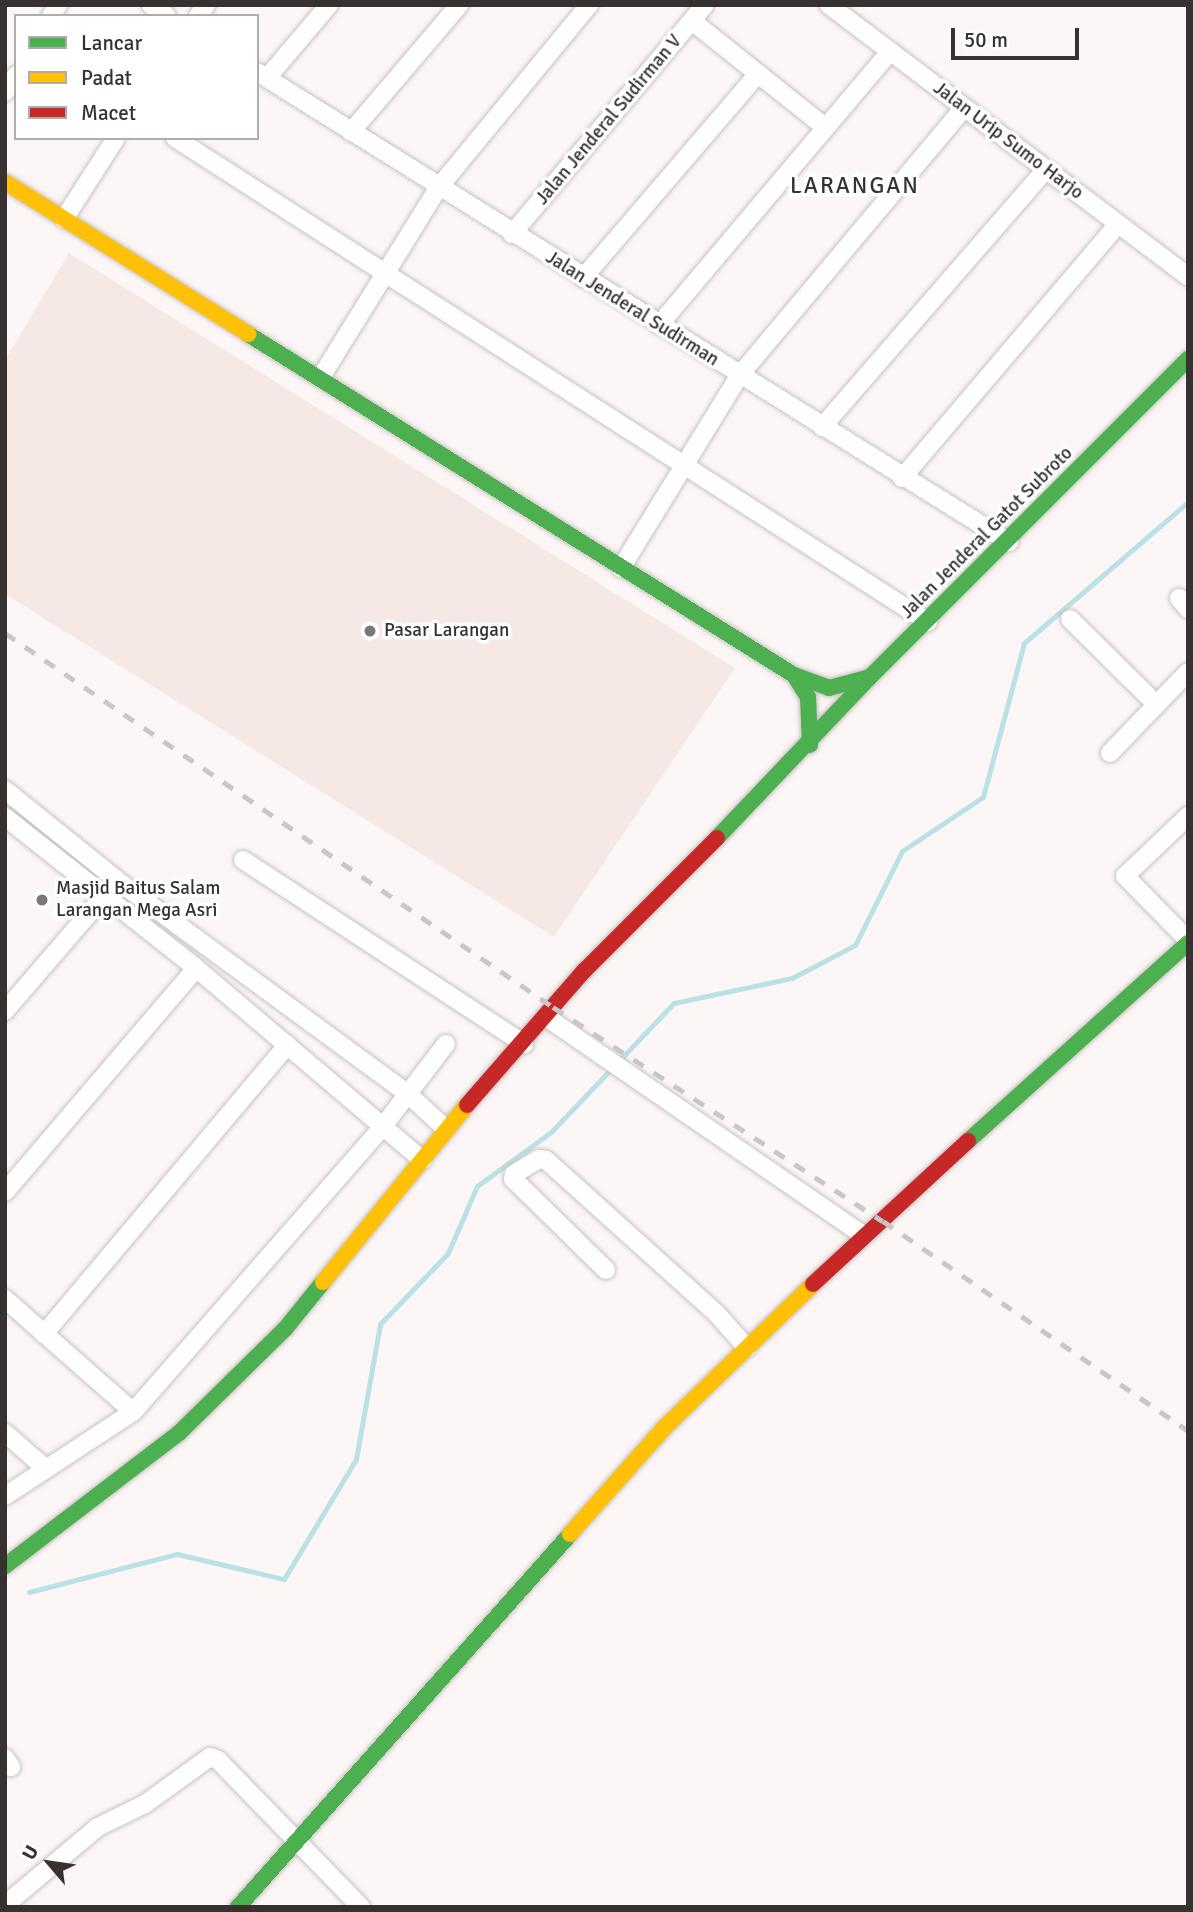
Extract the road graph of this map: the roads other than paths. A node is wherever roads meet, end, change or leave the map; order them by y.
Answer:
1 (329, 5) edge
2 (459, 5) edge
3 (589, 5) edge
4 (705, 5) edge
5 (829, 5) edge
6 (692, 21) junction
7 (890, 52) junction
8 (758, 74) junction
9 (262, 75) edge
10 (964, 108) junction
11 (826, 128) junction
12 (351, 132) junction
13 (115, 140) edge
14 (178, 140) edge
15 (1046, 169) junction
16 (5, 183) edge
17 (439, 187) junction
18 (64, 219) junction
19 (1118, 224) junction
20 (512, 234) junction
21 (387, 273) junction
22 (1188, 277) edge
23 (583, 278) junction
24 (659, 325) junction
25 (1188, 359) edge
26 (739, 376) junction
27 (321, 377) junction
28 (822, 427) junction
29 (685, 464) junction
30 (902, 478) junction
31 (1009, 542) junction
32 (621, 568) junction
33 (1070, 619) dead end
34 (928, 622) junction
35 (1188, 672) edge
36 (794, 675) junction
37 (870, 677) junction
38 (1154, 702) junction
39 (810, 745) junction
40 (1111, 753) dead end
41 (8, 798) edge
42 (1188, 816) edge
43 (5, 817) edge
44 (243, 860) dead end
45 (103, 897) junction
46 (1188, 941) edge
47 (196, 968) junction
48 (272, 994) junction
49 (5, 1011) edge
50 (252, 1016) junction
51 (546, 1017) junction
52 (446, 1044) dead end
53 (524, 1044) junction
54 (287, 1045) junction
55 (409, 1096) junction
56 (384, 1125) junction
57 (446, 1129) junction
58 (422, 1160) junction
59 (5, 1192) edge
60 (863, 1235) junction
61 (606, 1270) dead end
62 (5, 1299) edge
63 (44, 1334) junction
64 (747, 1348) junction
65 (133, 1412) junction
66 (5, 1433) edge
67 (44, 1467) junction
68 (5, 1496) edge
69 (5, 1566) edge
70 (297, 1843) junction
71 (5, 1905) edge
72 (238, 1907) edge
73 (361, 1907) edge

1 - 9 street
2 - 12 street
3 - 17 street
4 - 6 street, Jalan Jenderal Sudirman V
5 - 7 street, Jalan Urip Sumo Harjo
6 - 8 street
6 - 20 street, Jalan Jenderal Sudirman V
7 - 10 street, Jalan Urip Sumo Harjo
7 - 11 street
8 - 11 street
8 - 23 street
9 - 12 street, Jalan Jenderal Sudirman
10 - 15 street, Jalan Urip Sumo Harjo
10 - 26 street
11 - 24 street
12 - 17 street, Jalan Jenderal Sudirman
13 - 18 street
14 - 21 street
15 - 19 street, Jalan Urip Sumo Harjo
15 - 28 street
16 - 18 main road, Jalan Jenderal Gatot Subroto
17 - 20 street, Jalan Jenderal Sudirman
17 - 21 street
18 - 27 main road, Jalan Jenderal Gatot Subroto
19 - 22 street, Jalan Urip Sumo Harjo
19 - 30 street
20 - 23 street, Jalan Jenderal Sudirman
21 - 27 street
21 - 29 street
23 - 24 street, Jalan Jenderal Sudirman
24 - 26 street, Jalan Jenderal Sudirman
25 - 31 main road, Jalan Jenderal Gatot Subroto
26 - 28 street, Jalan Jenderal Sudirman
26 - 29 street
27 - 32 main road, Jalan Jenderal Gatot Subroto
28 - 30 street, Jalan Jenderal Sudirman
29 - 32 street
29 - 34 street
30 - 31 street, Jalan Jenderal Sudirman
31 - 34 main road, Jalan Jenderal Gatot Subroto
32 - 36 main road, Jalan Jenderal Gatot Subroto
33 - 38 street
34 - 37 main road, Jalan Jenderal Gatot Subroto
35 - 38 street
36 - 37 main road, Jalan Jenderal Gatot Subroto
36 - 39 main road
37 - 39 main road
38 - 40 street
39 - 51 main road
41 - 48 street
42 - 46 street
43 - 45 street
44 - 53 street
45 - 47 street
45 - 49 street
46 - 60 main road
47 - 50 street
47 - 59 street
48 - 50 street
48 - 55 street
50 - 54 street
51 - 53 main road
51 - 60 street
52 - 55 street
53 - 57 main road
54 - 56 street
54 - 63 street
55 - 56 street
55 - 57 street
56 - 58 street
56 - 65 street
57 - 58 main road
58 - 69 main road
60 - 64 main road
61 - 64 street
62 - 63 street
63 - 65 street
64 - 70 main road
65 - 67 street
66 - 67 street
67 - 68 street
70 - 71 street
70 - 72 main road
70 - 73 street

